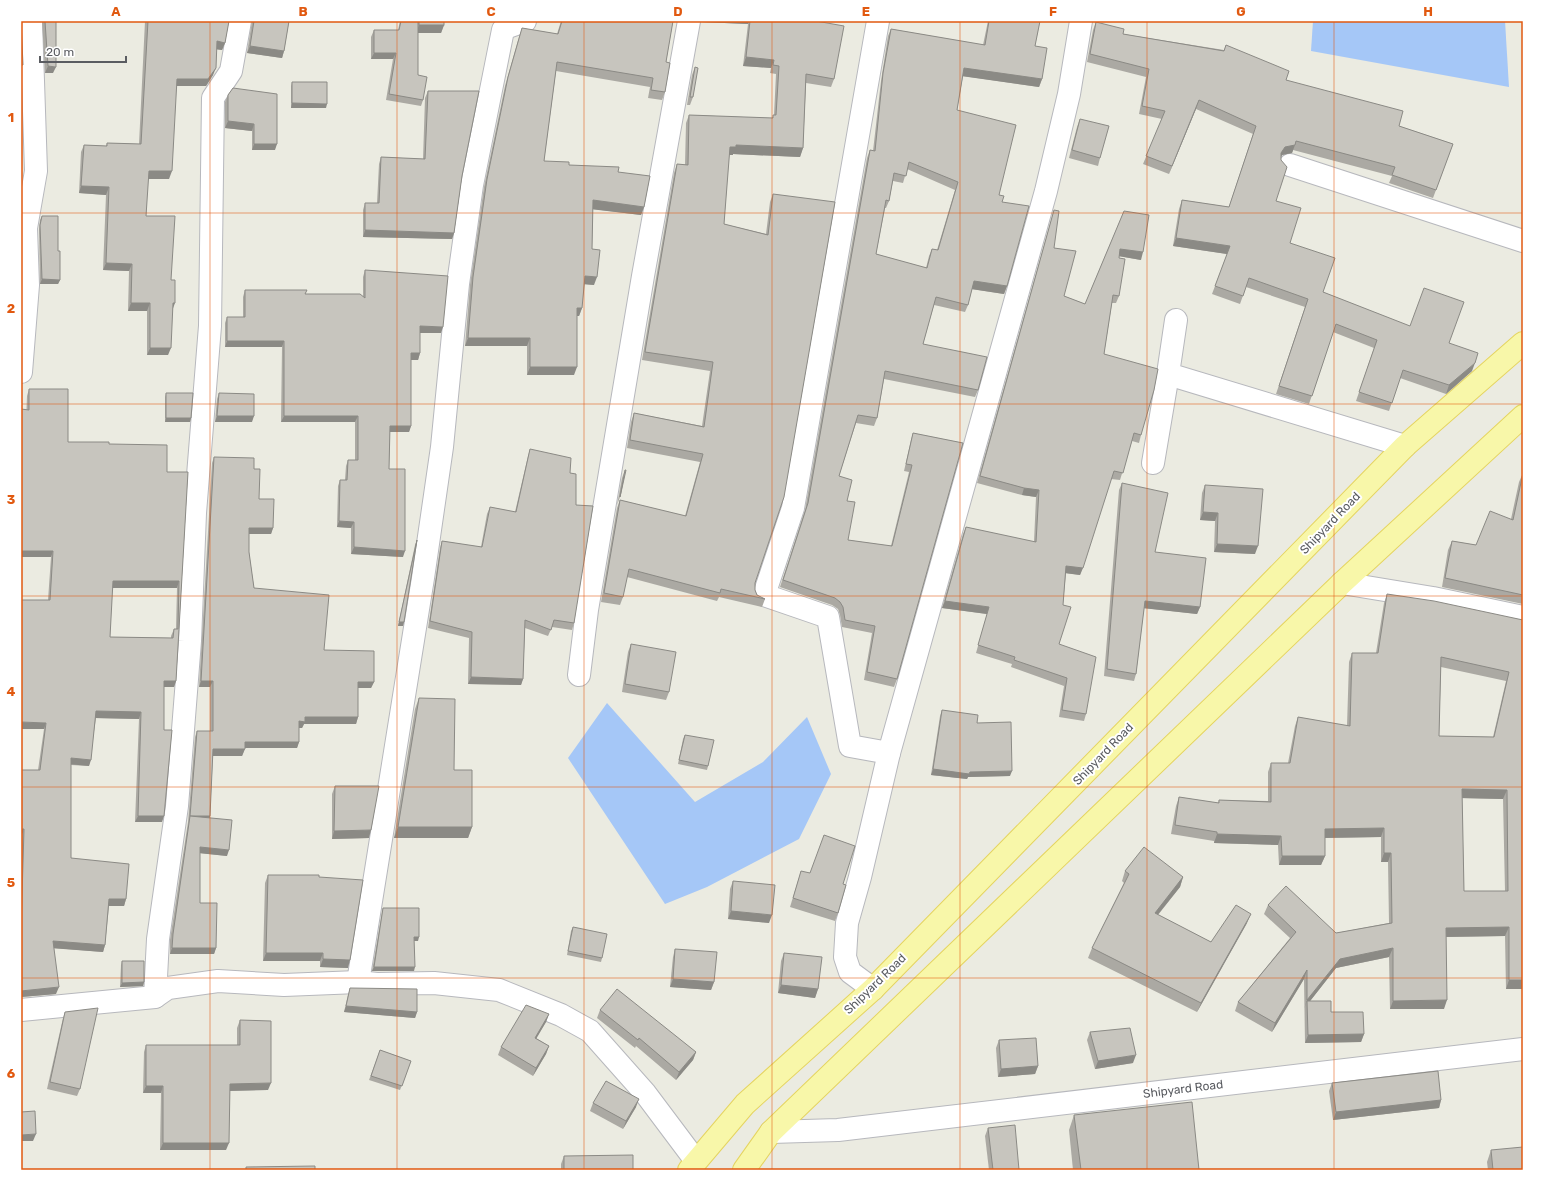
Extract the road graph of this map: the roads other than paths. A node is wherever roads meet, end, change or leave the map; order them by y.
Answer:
1 (31, 21) edge
2 (240, 21) edge
3 (525, 21) edge
4 (689, 21) edge
5 (878, 21) edge
6 (1081, 21) edge
7 (1290, 165) dead end
8 (1523, 241) edge
9 (1176, 320) dead end
10 (1523, 343) edge
11 (21, 372) edge
12 (1168, 374) junction
13 (1523, 416) edge
14 (1405, 446) junction
15 (1153, 463) dead end
16 (1342, 583) junction
17 (1523, 617) edge
18 (579, 674) dead end
19 (889, 753) junction
20 (358, 982) junction
21 (873, 988) junction
22 (155, 997) junction
23 (21, 1010) edge
24 (1523, 1049) edge
25 (772, 1132) junction
26 (692, 1166) edge
27 (744, 1170) edge

1 - 11 street
2 - 22 street
3 - 20 street
4 - 18 street
5 - 19 street
6 - 19 street
7 - 8 street
9 - 12 street
10 - 14 main road, Shipyard Road
12 - 14 street
12 - 15 street
13 - 16 main road
14 - 21 main road, Shipyard Road
16 - 17 street
16 - 25 main road
19 - 21 street
20 - 22 street
20 - 26 street
21 - 26 main road, Shipyard Road
22 - 23 street
24 - 25 street, Shipyard Road
25 - 27 main road

